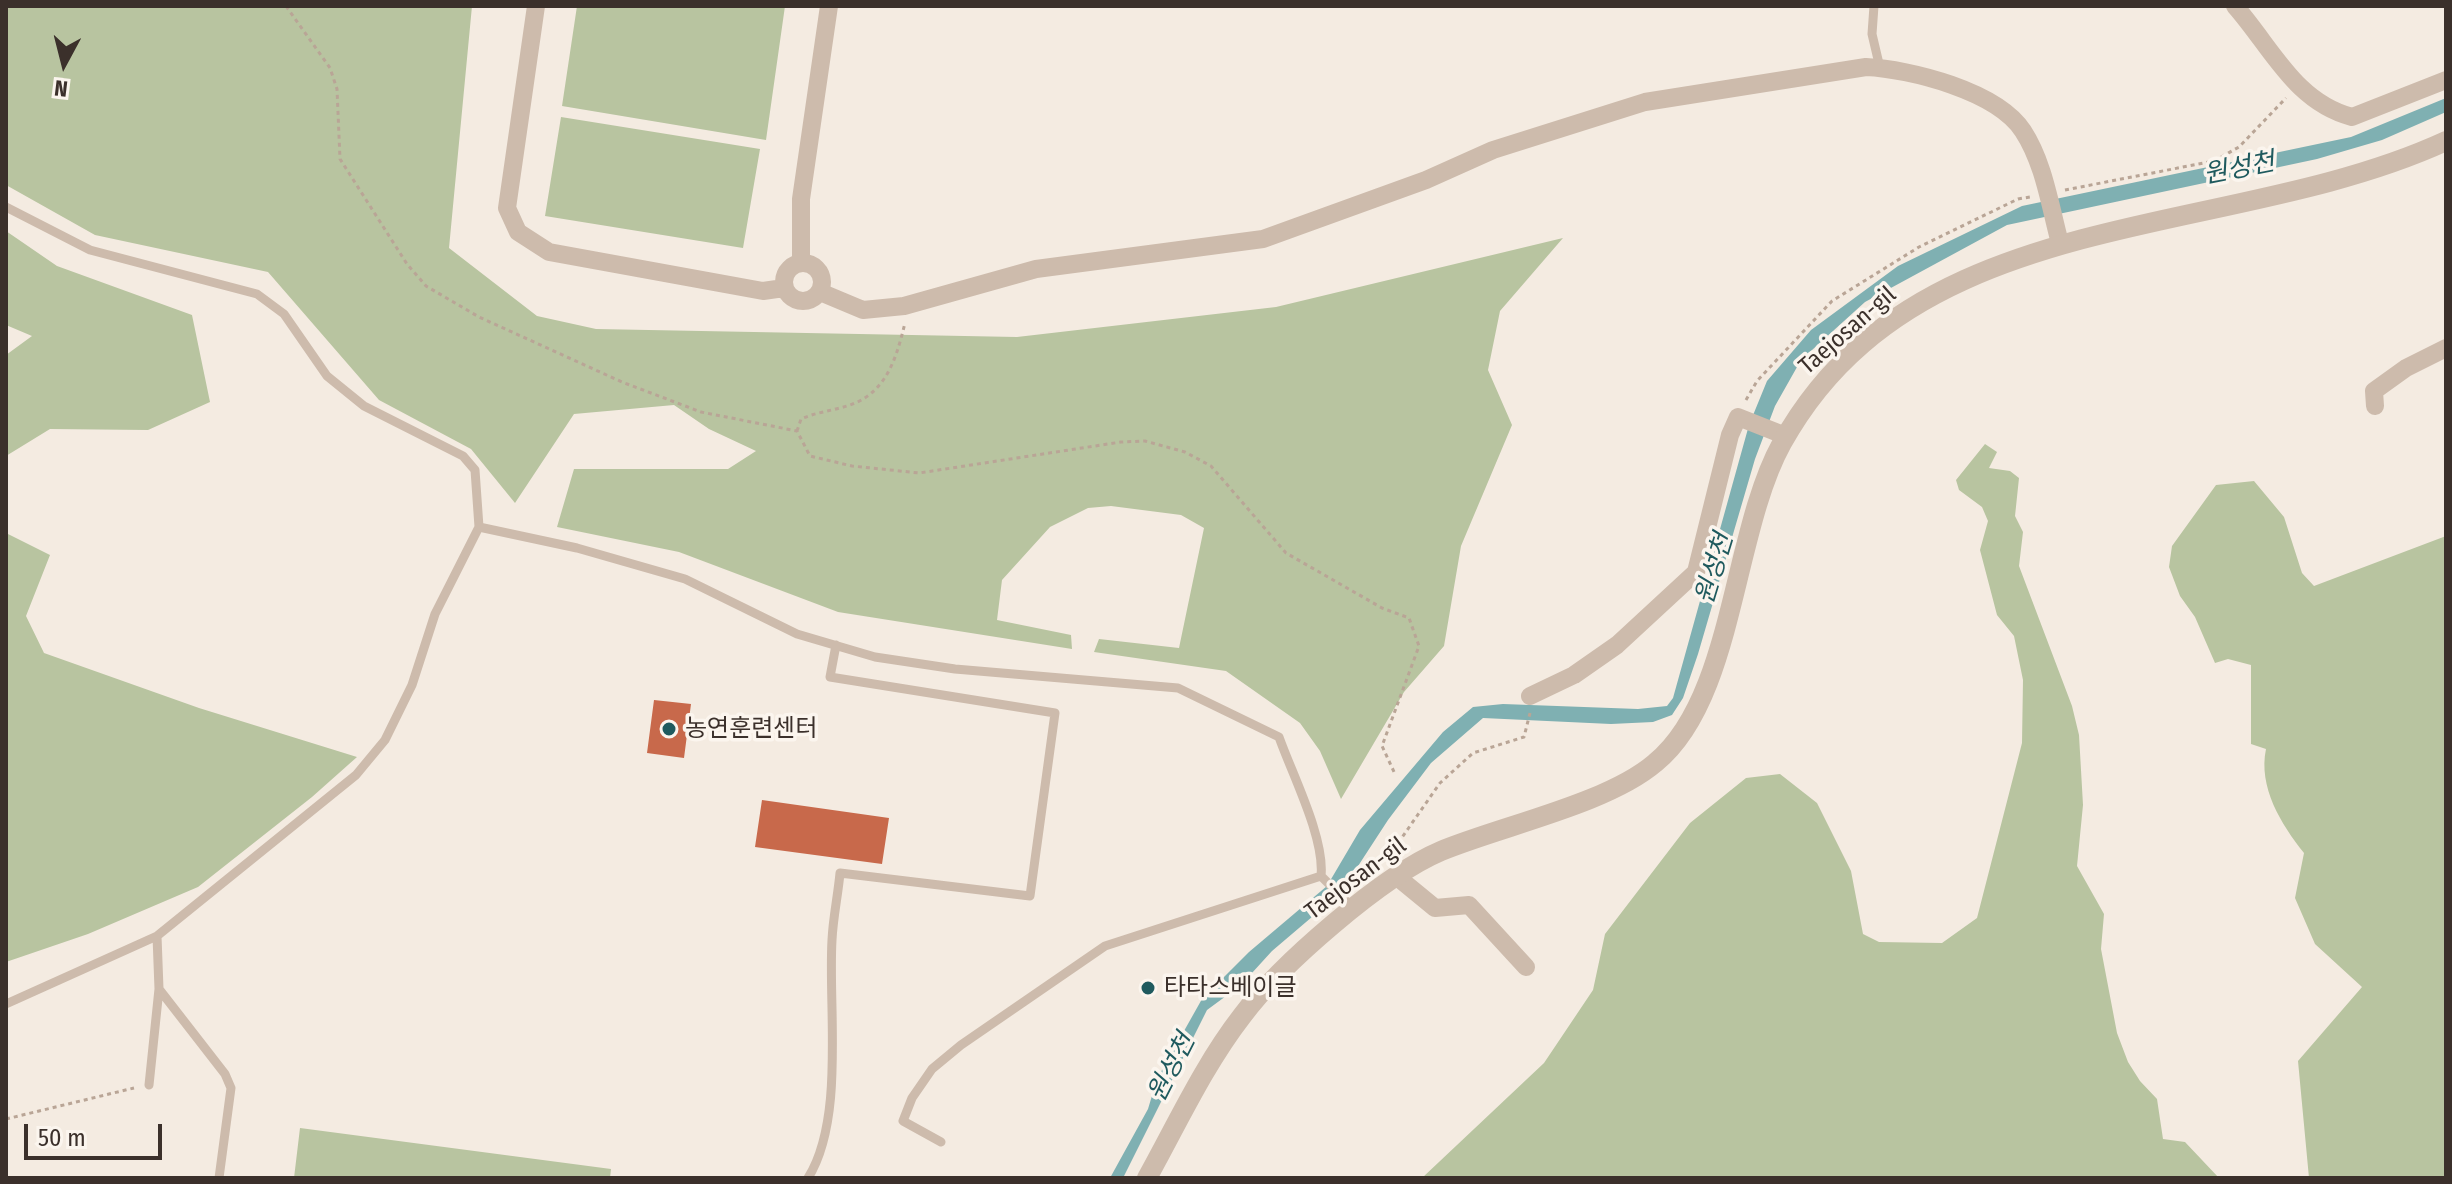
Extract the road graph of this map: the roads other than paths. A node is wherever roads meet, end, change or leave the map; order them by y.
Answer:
1 (536, 6) edge
2 (829, 6) edge
3 (1874, 6) edge
4 (2235, 6) edge
5 (1880, 68) junction
6 (2446, 80) edge
7 (2446, 141) edge
8 (6, 207) edge
9 (2060, 243) junction
10 (801, 263) junction
11 (784, 288) junction
12 (820, 292) junction
13 (2446, 348) edge
14 (2375, 406) dead end
15 (1779, 434) junction
16 (479, 527) junction
17 (836, 645) junction
18 (1530, 696) dead end
19 (1389, 872) junction
20 (1324, 878) junction
21 (1350, 904) junction
22 (157, 936) junction
23 (1526, 967) dead end
24 (159, 989) junction
25 (6, 1004) edge
26 (149, 1085) road end
27 (941, 1142) dead end
28 (219, 1178) edge
29 (808, 1178) edge
30 (1147, 1178) edge

1 - 11 street
2 - 10 street
3 - 5 lane
4 - 6 street
5 - 9 street
5 - 12 street
7 - 9 street, Taejosan-gil
8 - 16 lane
9 - 15 street, Taejosan-gil
10 - 11 street
10 - 12 street
11 - 12 street
13 - 14 street
15 - 18 street
15 - 19 street, Taejosan-gil
16 - 17 lane
16 - 22 lane
17 - 20 lane
17 - 29 lane
19 - 21 street, Taejosan-gil
19 - 23 street
20 - 21 lane
20 - 27 lane
21 - 30 street, Taejosan-gil
22 - 24 lane
22 - 25 lane
24 - 26 lane
24 - 28 lane

